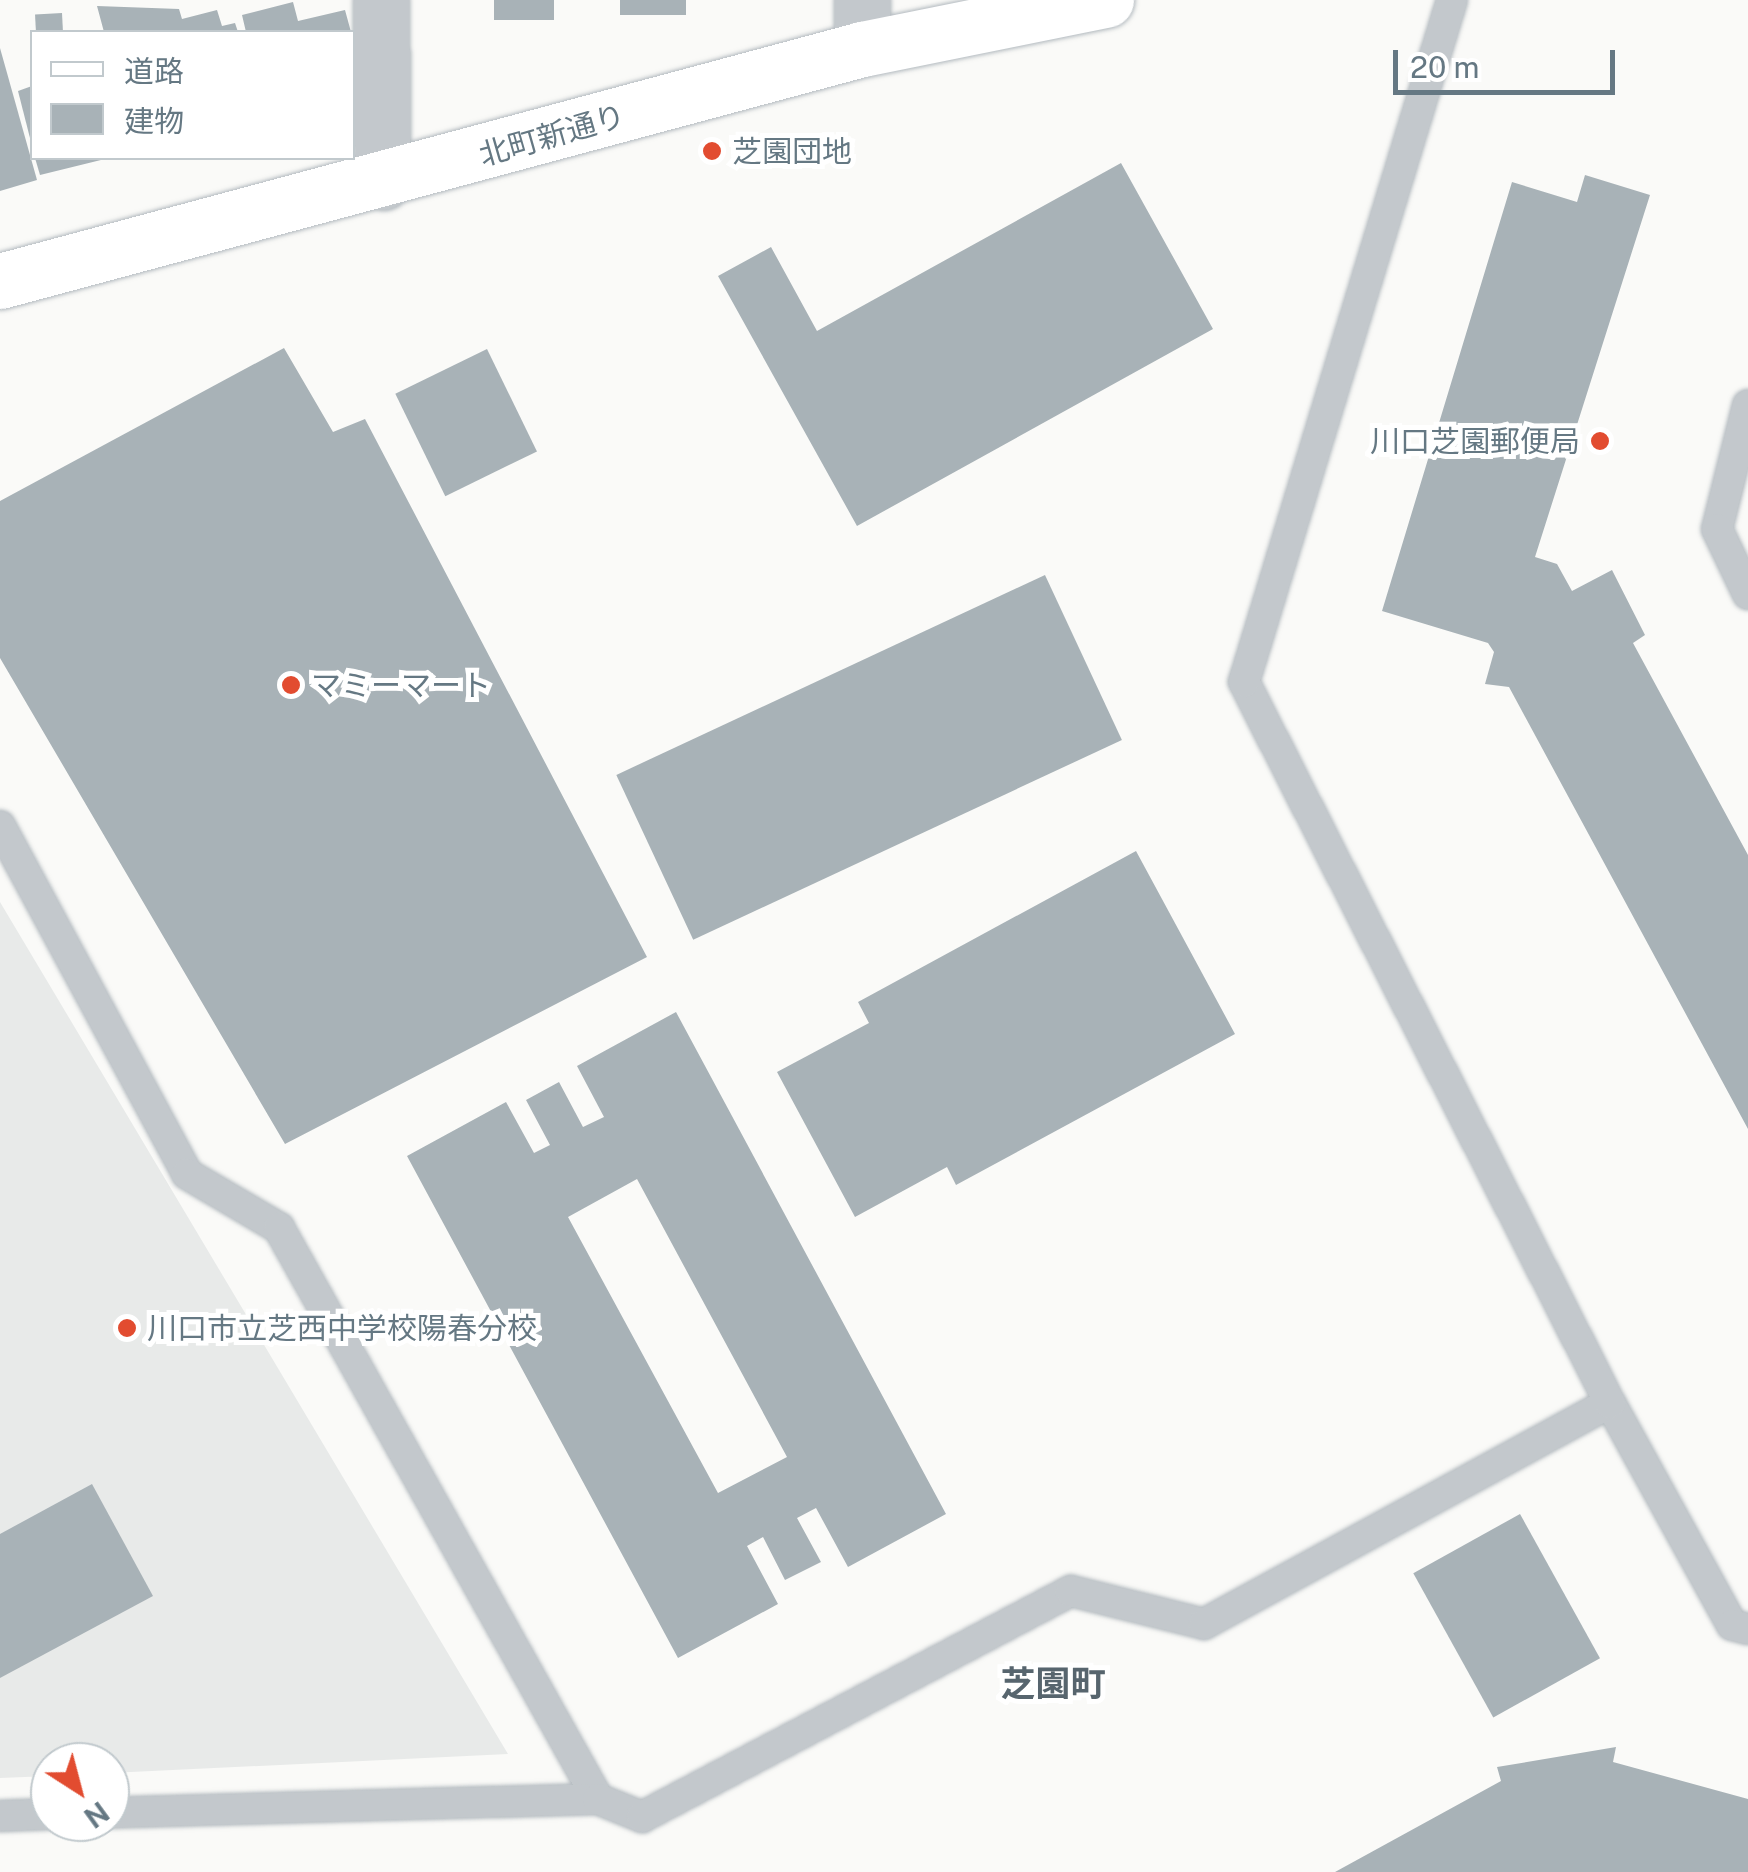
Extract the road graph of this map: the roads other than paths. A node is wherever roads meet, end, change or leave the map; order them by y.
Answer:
1 (381, 0) edge
2 (1106, 0) edge
3 (1452, 0) edge
4 (862, 24) edge
5 (383, 182) junction
6 (0, 281) edge
7 (1748, 405) edge
8 (1748, 594) edge
9 (0, 826) edge
10 (1610, 1403) junction
11 (1748, 1629) edge
12 (598, 1799) junction
13 (130, 1812) edge
14 (30, 1815) edge
15 (0, 1816) edge

1 - 5 street
2 - 4 street, 北町新通り
3 - 10 lane
4 - 5 street, 北町新通り
5 - 6 street, 北町新通り
7 - 8 lane
9 - 12 lane
10 - 11 lane
10 - 12 lane
12 - 13 lane
14 - 15 lane

